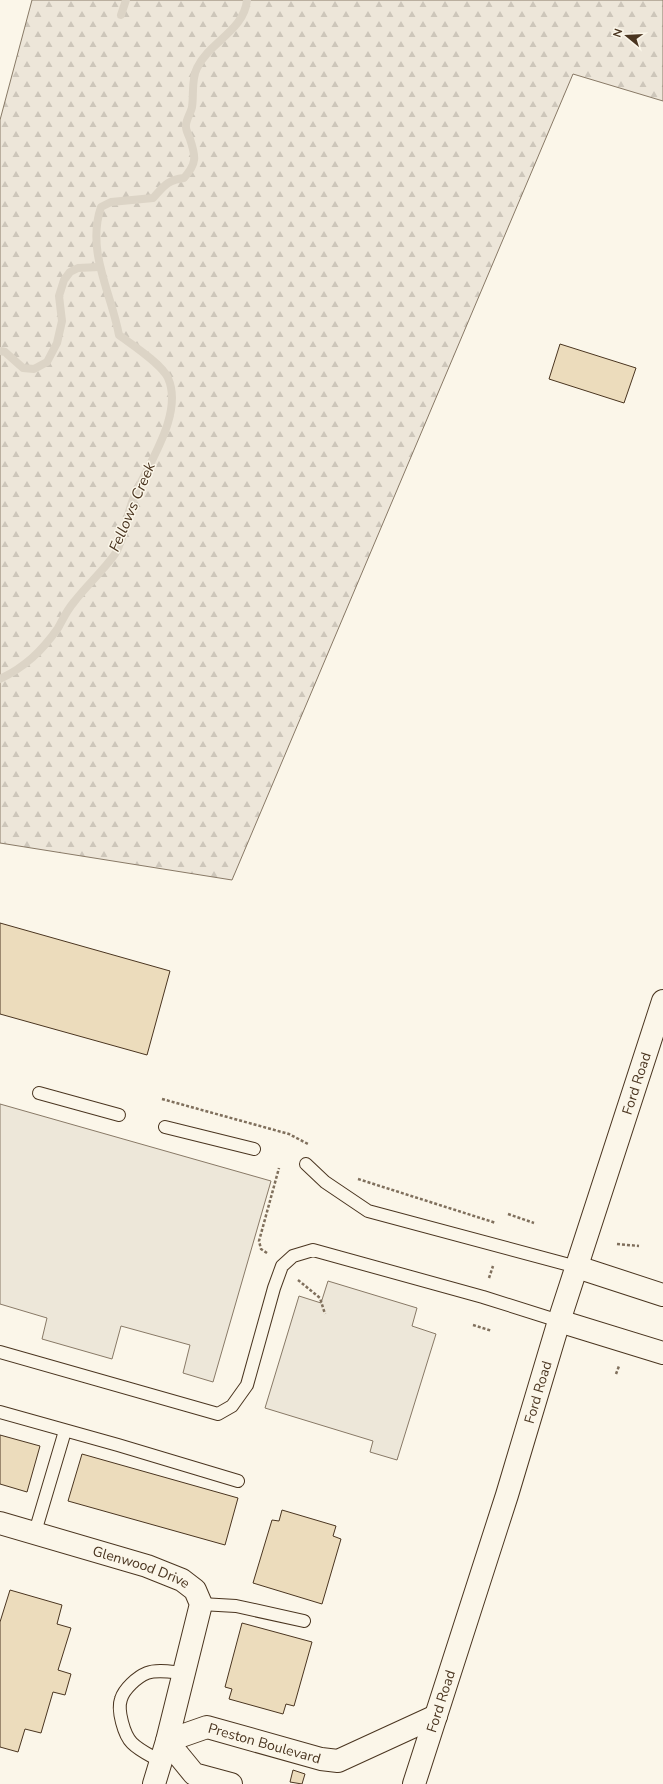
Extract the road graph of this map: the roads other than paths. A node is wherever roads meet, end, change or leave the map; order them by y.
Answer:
1 (663, 1001) edge
2 (40, 1093) dead end
3 (119, 1115) dead end
4 (165, 1127) dead end
5 (254, 1150) dead end
6 (306, 1164) dead end
7 (577, 1267) junction
8 (663, 1295) edge
9 (559, 1321) junction
10 (0, 1352) edge
11 (663, 1353) edge
12 (0, 1412) edge
13 (65, 1431) junction
14 (238, 1481) dead end
15 (0, 1523) edge
16 (35, 1532) junction
17 (201, 1604) junction
18 (304, 1621) dead end
19 (184, 1673) junction
20 (436, 1716) junction
21 (164, 1751) junction
22 (154, 1784) edge
23 (231, 1784) edge
24 (414, 1784) edge

1 - 7 street, Ford Road
2 - 3 lane
4 - 5 lane
6 - 7 lane
7 - 8 street
7 - 9 street, Ford Road
9 - 10 lane
9 - 11 street
9 - 20 street, Ford Road
12 - 13 lane
13 - 14 lane
13 - 16 lane
15 - 16 street, Glenwood Drive
16 - 17 street, Glenwood Drive
17 - 18 lane
17 - 19 street, Glenwood Drive
19 - 21 street, Glenwood Drive
19 - 21 lane
20 - 21 street, Preston Boulevard
20 - 24 street, Ford Road
21 - 22 street, Glenwood Drive
21 - 23 street

